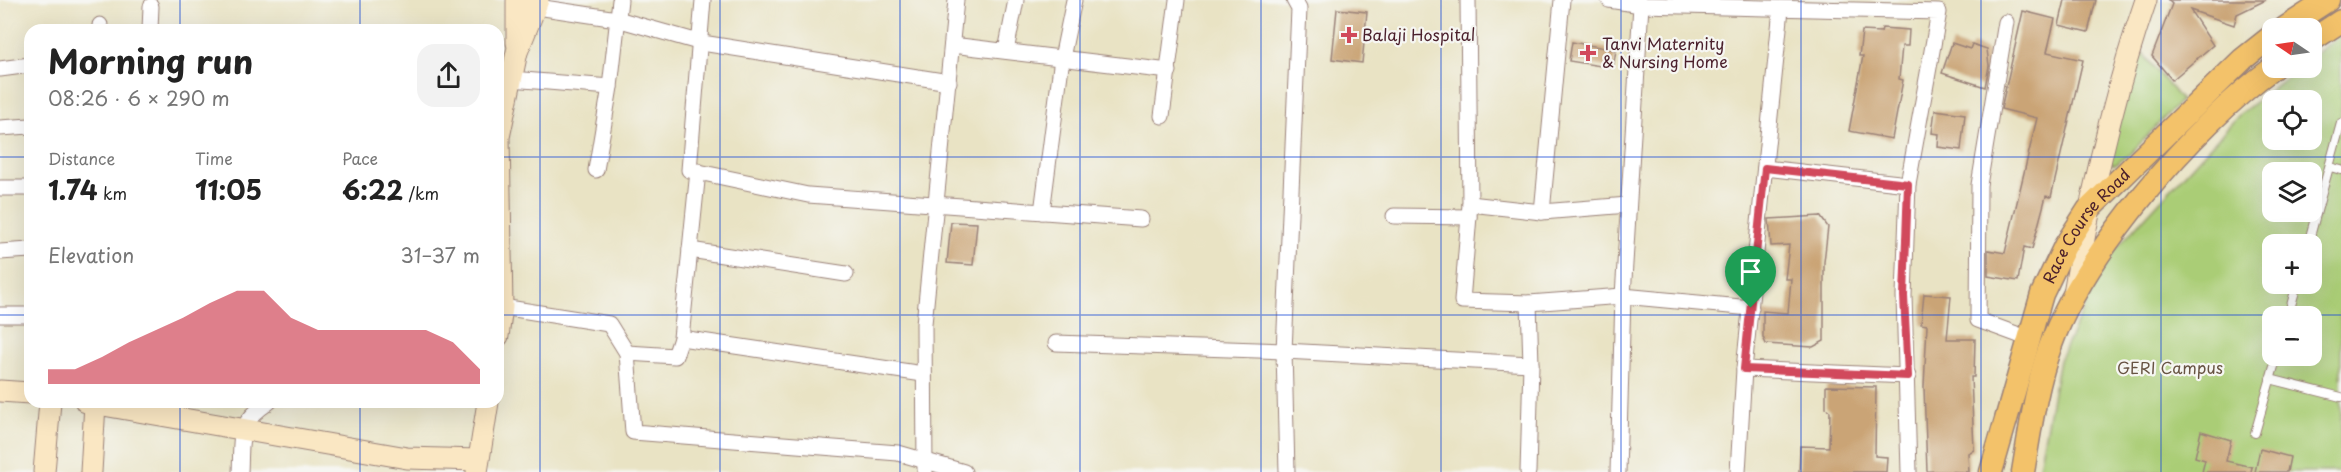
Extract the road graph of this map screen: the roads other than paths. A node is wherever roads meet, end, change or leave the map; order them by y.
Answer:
1 (620, 0) edge
2 (703, 0) edge
3 (956, 0) edge
4 (1016, 0) edge
5 (1074, 0) edge
6 (1177, 0) edge
7 (1294, 0) edge
8 (1468, 0) edge
9 (1562, 0) edge
10 (1609, 0) edge
11 (2146, 0) edge
12 (2328, 0) edge
13 (531, 2) edge
14 (1641, 5) junction
15 (151, 6) dead end
16 (1781, 9) junction
17 (2300, 18) edge
18 (617, 19) junction
19 (2341, 21) edge
20 (2006, 22) dead end
21 (150, 24) edge
22 (2322, 33) edge
23 (702, 43) junction
24 (2262, 44) edge
25 (952, 45) junction
26 (1006, 51) junction
27 (1062, 58) junction
28 (24, 66) edge
29 (0, 69) edge
30 (1169, 71) junction
31 (2262, 77) edge
32 (511, 79) junction
33 (949, 82) junction
34 (610, 87) junction
35 (504, 113) edge
36 (1162, 116) dead end
37 (2341, 123) edge
38 (24, 126) edge
39 (0, 128) edge
40 (2330, 167) junction
41 (1765, 168) junction
42 (596, 170) dead end
43 (2341, 170) edge
44 (698, 171) junction
45 (1908, 184) junction
46 (0, 188) edge
47 (24, 188) edge
48 (936, 205) junction
49 (1628, 205) junction
50 (1469, 210) junction
51 (2088, 210) junction
52 (1042, 212) junction
53 (1542, 212) junction
54 (1394, 216) dead end
55 (1142, 219) dead end
56 (2311, 234) edge
57 (24, 250) edge
58 (690, 250) junction
59 (0, 252) edge
60 (846, 273) dead end
61 (1623, 296) junction
62 (2074, 296) junction
63 (1529, 303) junction
64 (504, 307) edge
65 (1751, 308) junction
66 (0, 315) edge
67 (24, 315) edge
68 (681, 338) junction
69 (2027, 338) junction
70 (1056, 343) dead end
71 (1284, 351) junction
72 (627, 353) junction
73 (1531, 364) junction
74 (2274, 366) edge
75 (1744, 369) junction
76 (923, 374) junction
77 (1908, 376) junction
78 (2270, 380) junction
79 (0, 391) edge
80 (24, 393) edge
81 (2341, 397) edge
82 (49, 408) edge
83 (92, 408) edge
84 (151, 408) edge
85 (260, 408) edge
86 (487, 408) edge
87 (243, 429) junction
88 (2255, 433) dead end
89 (478, 466) edge
90 (925, 466) edge
91 (44, 472) edge
92 (91, 472) edge
93 (240, 472) edge
94 (964, 472) edge
95 (1287, 472) edge
96 (1528, 472) edge
97 (1618, 472) edge
98 (1738, 472) edge
99 (1909, 472) edge
100 (1991, 472) edge
101 (2023, 472) edge

1 - 18 street
2 - 23 street
3 - 25 street
4 - 26 street
5 - 27 street
6 - 30 street
7 - 71 street
8 - 50 street
9 - 53 street
10 - 14 street
11 - 51 street
12 - 17 main road
13 - 18 street
13 - 32 street
14 - 16 street
14 - 49 street
15 - 21 street
16 - 41 street
16 - 45 street
18 - 23 street
18 - 34 street
19 - 22 main road
20 - 69 street
23 - 33 street
23 - 44 street
24 - 51 main road, Race Course Road
25 - 26 street
25 - 33 street
26 - 27 street
27 - 30 street
27 - 52 street
28 - 29 street
30 - 36 street
31 - 62 main road, Race Course Road
32 - 34 street
32 - 35 street
33 - 48 street
34 - 42 street
37 - 40 lane
38 - 39 street
40 - 43 lane
40 - 56 lane
41 - 45 street
41 - 65 street
44 - 48 street
44 - 58 street
45 - 77 street
46 - 47 street
48 - 52 street
48 - 76 street
49 - 53 street
49 - 61 street
50 - 53 street
50 - 54 street
50 - 63 street
51 - 62 street
51 - 69 main road, Race Course Road
52 - 55 street
57 - 59 street
58 - 60 street
58 - 68 street
61 - 63 street
61 - 65 street
61 - 97 street
62 - 101 main road, Race Course Road
63 - 73 street
64 - 72 street
65 - 75 street
66 - 67 street
68 - 72 street
68 - 76 street
69 - 100 main road, Race Course Road
70 - 71 street
71 - 73 street
71 - 95 street
72 - 90 street
73 - 96 street
74 - 78 lane
75 - 77 street
75 - 98 street
76 - 90 street
77 - 99 street
78 - 81 lane
78 - 88 lane
79 - 80 street
82 - 91 street
83 - 92 street
84 - 87 street
85 - 87 street
86 - 89 street
87 - 89 street
87 - 93 street
90 - 94 street

